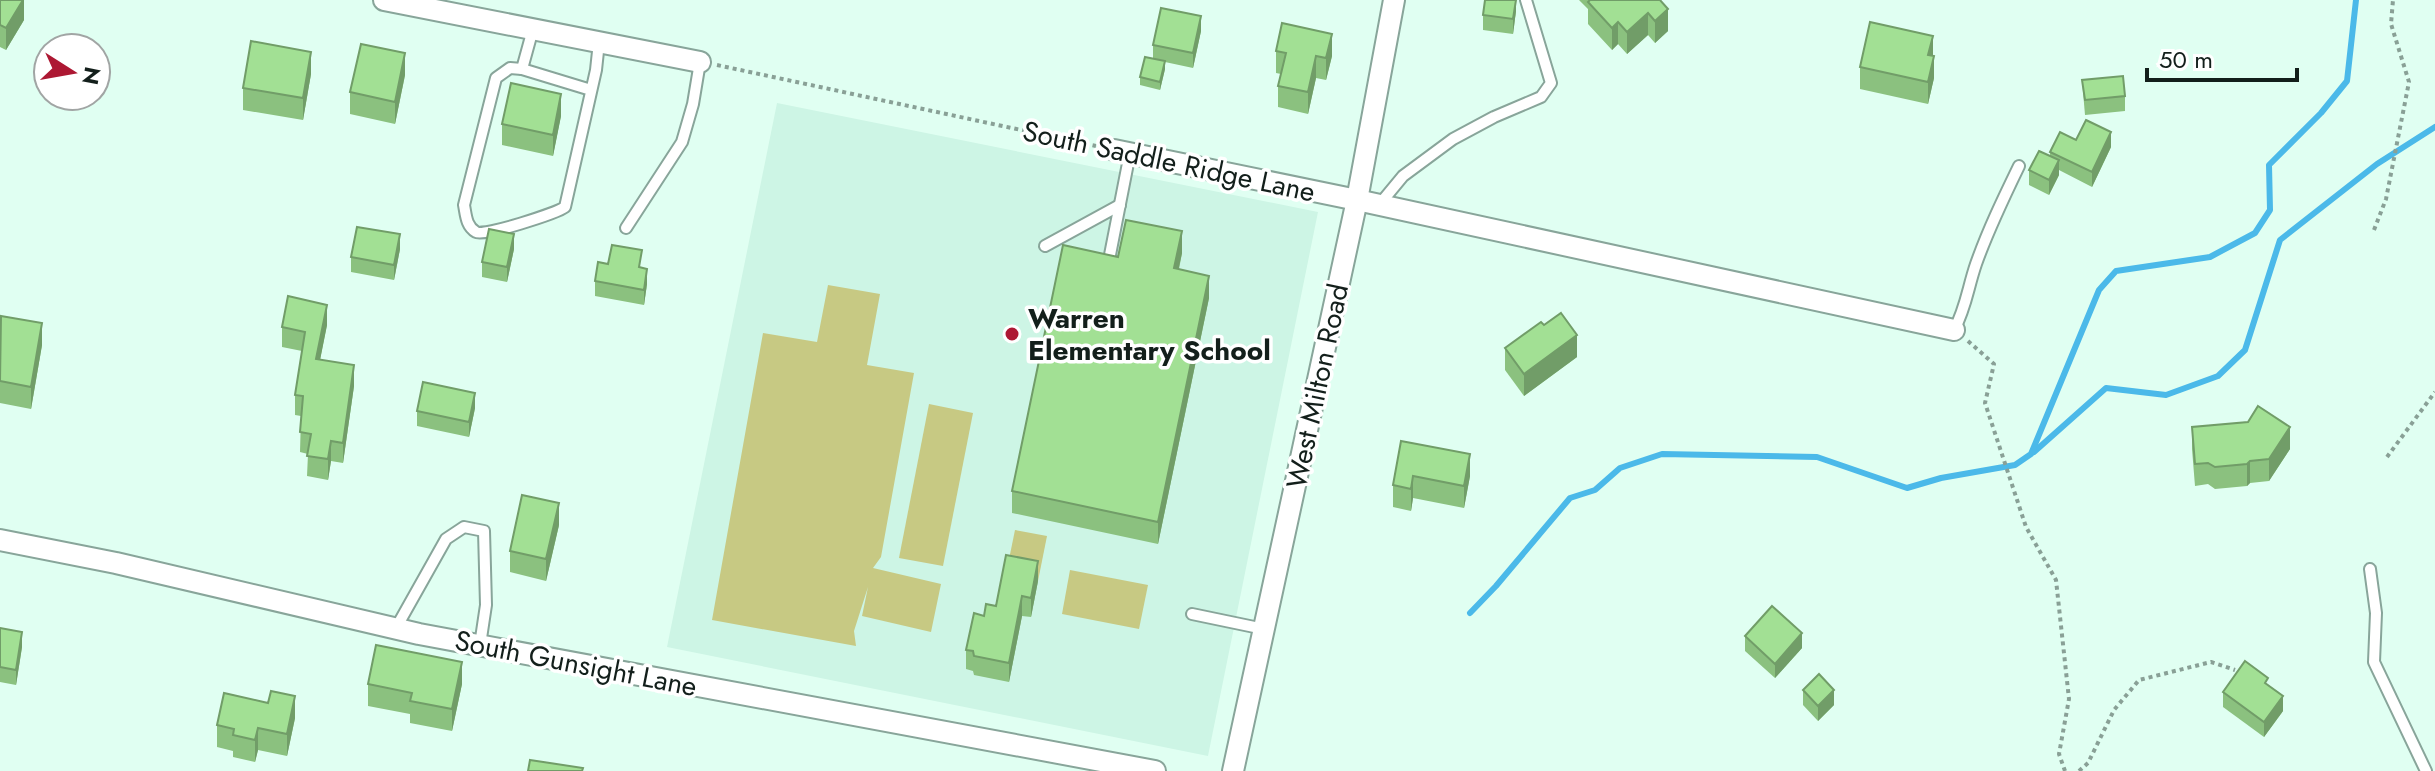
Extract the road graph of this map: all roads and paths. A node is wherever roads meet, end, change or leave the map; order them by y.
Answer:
1 (384, 0) edge
2 (1394, 0) edge
3 (1526, 0) edge
4 (2393, 0) edge
5 (533, 29) junction
6 (599, 42) junction
7 (700, 62) junction
8 (522, 69) junction
9 (591, 90) junction
10 (1122, 152) junction
11 (2019, 166) dead end
12 (1357, 200) junction
13 (1120, 205) junction
14 (1379, 205) junction
15 (626, 228) dead end
16 (2374, 230) dead end
17 (1045, 246) dead end
18 (1107, 268) edge
19 (1954, 330) junction
20 (2435, 392) edge
21 (2387, 457) dead end
22 (0, 540) edge
23 (2370, 569) dead end
24 (1192, 614) dead end
25 (396, 628) junction
26 (1264, 629) junction
27 (480, 645) junction
28 (2235, 670) edge
29 (1155, 771) edge
30 (1233, 771) edge
31 (2065, 771) edge
32 (2079, 771) edge
33 (2426, 771) edge

1 - 5 street
2 - 12 street, West Milton Road
3 - 14 lane
4 - 16 path
5 - 6 street
5 - 8 lane
6 - 7 street
6 - 9 lane
7 - 10 path, South Saddle Ridge Lane
7 - 15 lane
8 - 9 lane
8 - 9 lane
10 - 12 street, South Saddle Ridge Lane
10 - 13 lane
11 - 19 lane
12 - 14 street, South Saddle Ridge Lane
12 - 26 street, West Milton Road
13 - 17 lane
13 - 18 lane
14 - 19 street, South Saddle Ridge Lane
19 - 31 path
20 - 21 path
22 - 25 street, South Gunsight Lane
23 - 33 lane
24 - 26 lane
25 - 27 street, South Gunsight Lane
25 - 27 lane
26 - 30 street, West Milton Road
27 - 29 street, South Gunsight Lane
28 - 32 path

